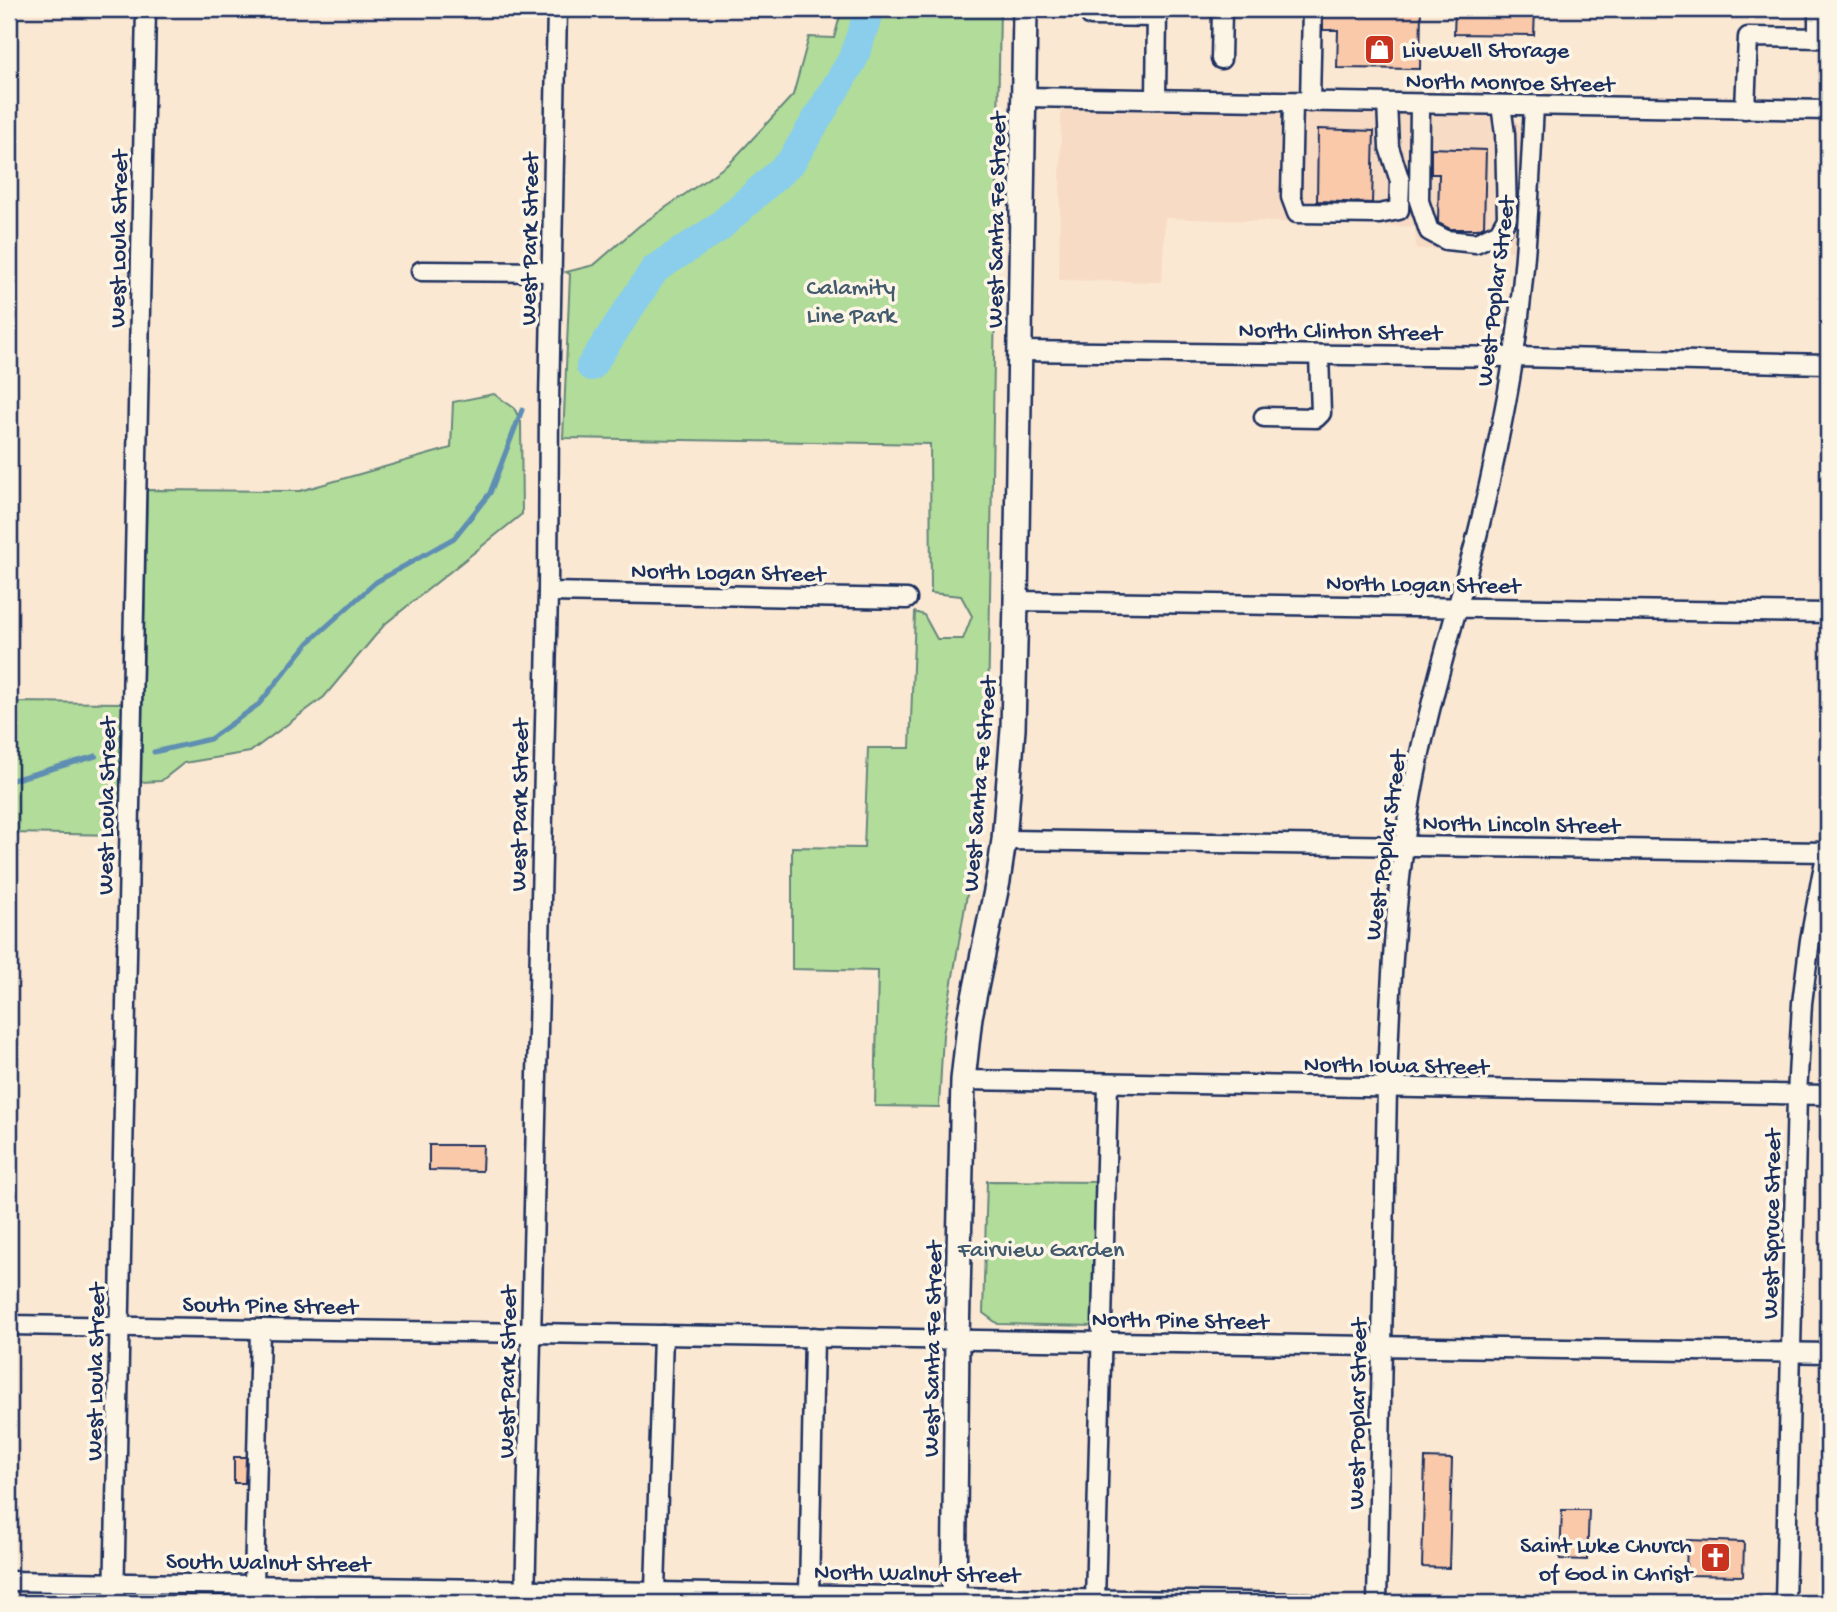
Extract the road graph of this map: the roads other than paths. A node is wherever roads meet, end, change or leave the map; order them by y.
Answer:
1 (146, 9) edge
2 (557, 9) edge
3 (1025, 9) edge
4 (1222, 9) edge
5 (1312, 9) edge
6 (1818, 9) edge
7 (1091, 12) edge
8 (1157, 13) edge
9 (1823, 38) edge
10 (1221, 59) dead end
11 (1024, 97) junction
12 (1156, 99) junction
13 (1302, 102) junction
14 (1387, 103) junction
15 (1420, 104) junction
16 (1501, 105) junction
17 (1534, 106) junction
18 (1745, 109) junction
19 (1828, 110) edge
20 (1507, 218) junction
21 (1528, 219) junction
22 (421, 271) dead end
23 (552, 272) junction
24 (1020, 351) junction
25 (1319, 355) junction
26 (1513, 357) junction
27 (1828, 364) edge
28 (1264, 417) dead end
29 (548, 592) junction
30 (907, 599) dead end
31 (1016, 601) junction
32 (1456, 608) junction
33 (1828, 613) edge
34 (1004, 840) junction
35 (1405, 845) junction
36 (1828, 851) edge
37 (963, 1080) junction
38 (1108, 1083) junction
39 (1387, 1088) junction
40 (1797, 1095) junction
41 (1828, 1095) edge
42 (9, 1325) edge
43 (120, 1326) junction
44 (260, 1329) junction
45 (531, 1333) junction
46 (663, 1335) junction
47 (814, 1337) junction
48 (957, 1339) junction
49 (1101, 1342) junction
50 (1382, 1347) junction
51 (1791, 1353) junction
52 (1828, 1353) edge
53 (9, 1581) edge
54 (114, 1583) junction
55 (254, 1585) junction
56 (655, 1591) junction
57 (809, 1594) junction
58 (385, 1596) edge
59 (526, 1596) edge
60 (954, 1600) edge
61 (1095, 1601) edge
62 (114, 1603) edge
63 (1251, 1603) edge
64 (1308, 1603) edge
65 (1377, 1603) edge
66 (1785, 1603) edge

1 - 43 street, West Loula Street
2 - 23 street, West Park Street
3 - 11 main road, West Santa Fe Street
4 - 10 street
5 - 13 street
6 - 9 street
7 - 8 street
8 - 12 street
9 - 18 street
11 - 12 street, North Monroe Street
11 - 24 main road, West Santa Fe Street
12 - 13 street, North Monroe Street
13 - 14 street, North Monroe Street
13 - 14 street
14 - 15 street, North Monroe Street
15 - 16 street, North Monroe Street
15 - 20 street
16 - 17 street, North Monroe Street
16 - 20 street
17 - 18 street, North Monroe Street
17 - 21 street, West Poplar Street
18 - 19 street, North Monroe Street
20 - 21 street
21 - 26 street, West Poplar Street
22 - 23 street
23 - 29 street, West Park Street
24 - 25 street, North Clinton Street
24 - 31 main road, West Santa Fe Street
25 - 26 street, North Clinton Street
25 - 28 street
26 - 27 street, North Clinton Street
26 - 32 street, West Poplar Street
29 - 30 street, North Logan Street
29 - 45 street, West Park Street
31 - 32 street, North Logan Street
31 - 34 main road, West Santa Fe Street
32 - 33 street, North Logan Street
32 - 35 street, West Poplar Street
34 - 35 street, North Lincoln Street
34 - 37 main road, West Santa Fe Street
35 - 36 street, North Lincoln Street
35 - 39 street, West Poplar Street
36 - 40 street, West Spruce Street
37 - 38 street, North Iowa Street
37 - 48 main road, West Santa Fe Street
38 - 39 street, North Iowa Street
38 - 49 street
39 - 40 street, North Iowa Street
39 - 50 street, West Poplar Street
40 - 41 street, North Iowa Street
40 - 51 street, West Spruce Street
42 - 43 street, South Pine Street
43 - 44 street, South Pine Street
43 - 54 street, West Loula Street
44 - 45 street, South Pine Street
44 - 55 street
45 - 46 street, North Pine Street
45 - 59 street, West Park Street
46 - 47 street, North Pine Street
46 - 56 street
47 - 48 street, North Pine Street
47 - 57 street
48 - 49 street, North Pine Street
48 - 60 main road, West Santa Fe Street
49 - 50 street, North Pine Street
49 - 61 street
50 - 51 street, North Pine Street
50 - 65 street, West Poplar Street
51 - 52 street, North Pine Street
51 - 66 street, West Spruce Street
53 - 54 street, South Walnut Street
54 - 55 street, South Walnut Street
54 - 62 street, West Loula Street
55 - 58 street, South Walnut Street
56 - 57 street, North Walnut Street
56 - 59 street, North Walnut Street
57 - 60 street, North Walnut Street
58 - 59 street, South Walnut Street
60 - 61 street, North Walnut Street
61 - 63 street, North Walnut Street
63 - 64 street, North Walnut Street

